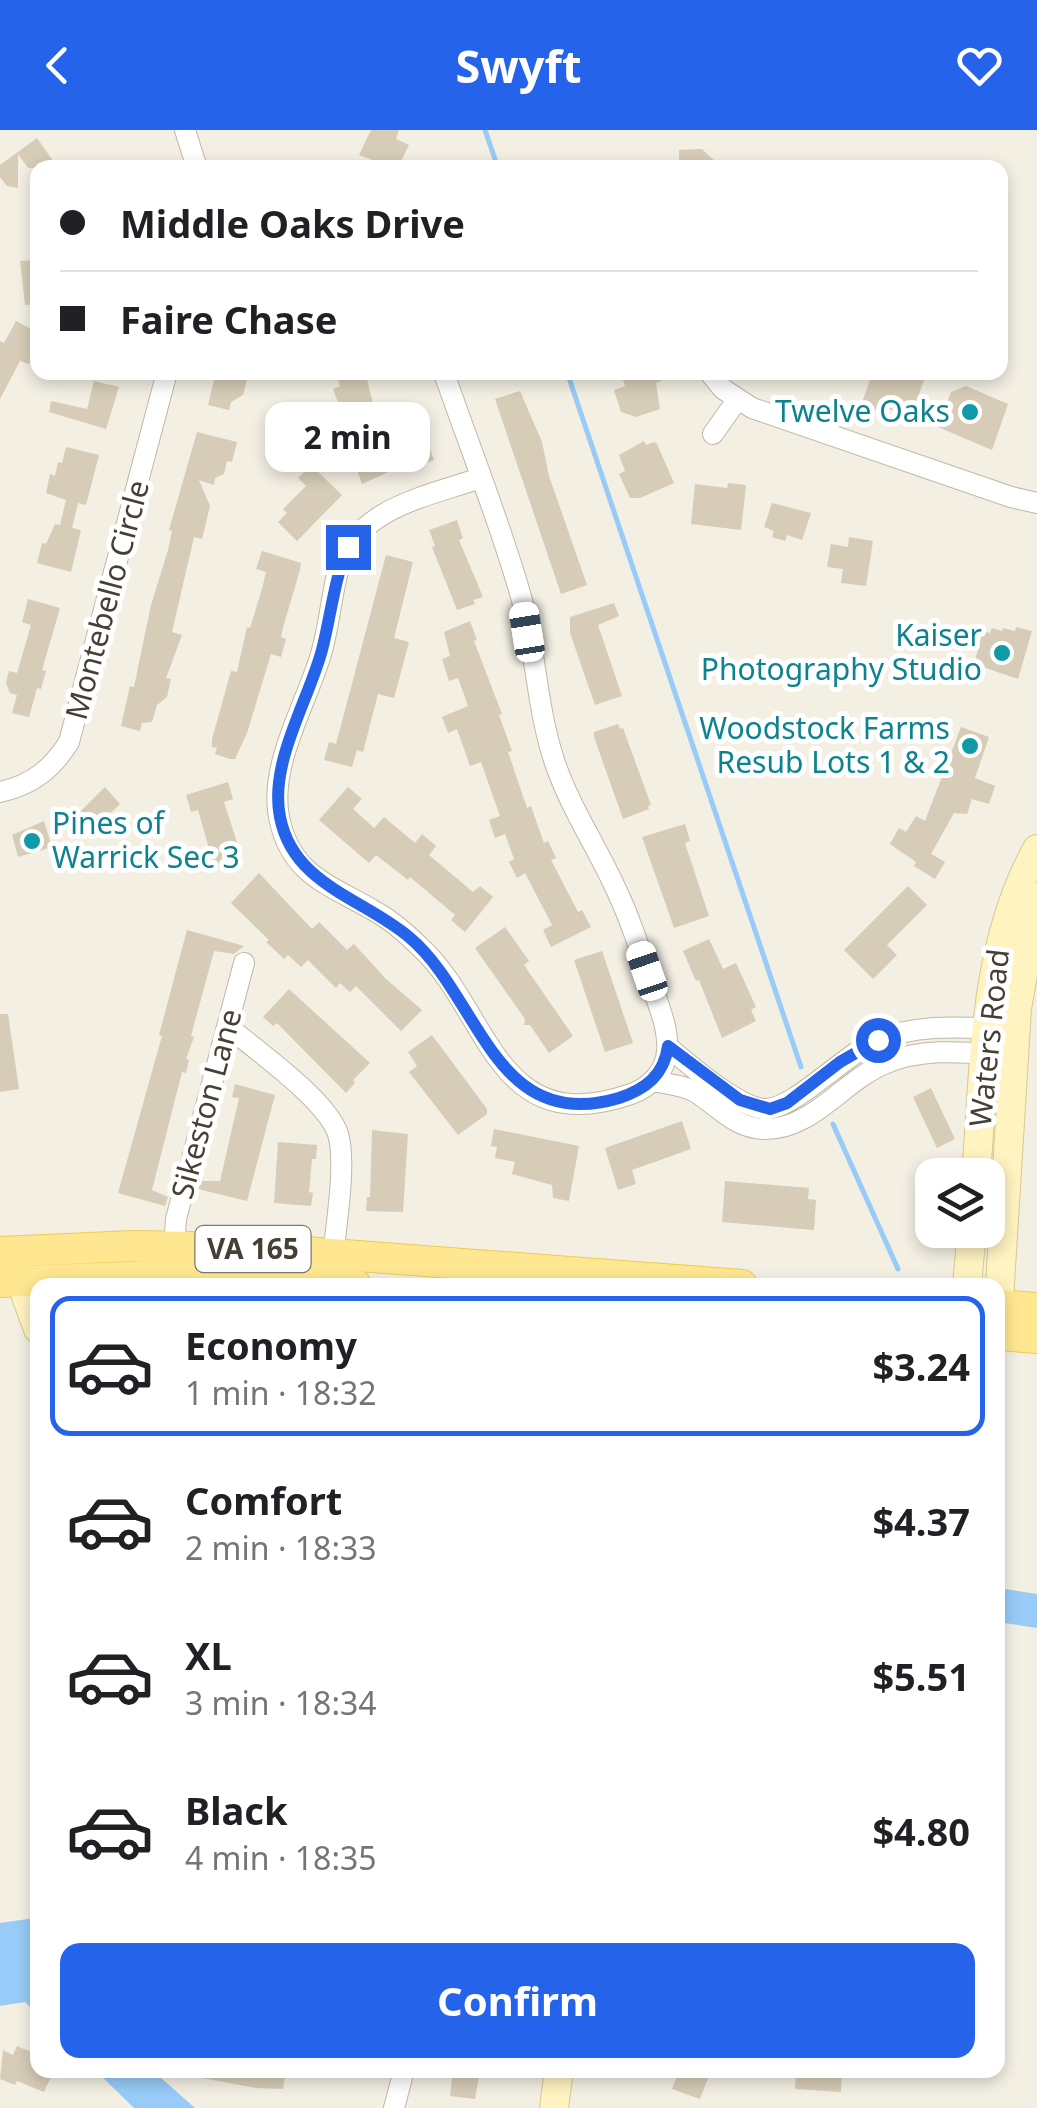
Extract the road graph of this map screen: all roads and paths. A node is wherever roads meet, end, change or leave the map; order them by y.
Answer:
1 (185, 130) edge
2 (194, 160) edge
3 (165, 380) edge
4 (445, 380) edge
5 (717, 380) edge
6 (737, 400) junction
7 (713, 434) dead end
8 (480, 478) junction
9 (1037, 502) edge
10 (0, 792) edge
11 (1037, 849) edge
12 (1037, 897) edge
13 (244, 963) dead end
14 (228, 1026) junction
15 (1001, 1042) junction
16 (668, 1046) junction
17 (652, 1081) junction
18 (979, 1158) edge
19 (174, 1246) junction
20 (970, 1248) edge
21 (9, 1266) edge
22 (340, 1274) edge
23 (486, 1278) edge
24 (968, 1278) edge
25 (998, 1278) edge
26 (1005, 1306) edge
27 (1037, 1308) edge
28 (30, 1312) edge
29 (1005, 1336) edge
30 (1037, 1338) edge
31 (402, 2078) edge
32 (559, 2078) edge
33 (394, 2108) edge
34 (554, 2108) edge

1 - 2 street
3 - 10 street, Montebello Circle
4 - 8 street
5 - 6 street
6 - 7 street
6 - 9 street
8 - 16 street
8 - 17 street
11 - 15 street, Waters Road
12 - 15 street, Waters Road
13 - 14 street, Sikeston Lane
14 - 19 street, Sikeston Lane
14 - 22 street
15 - 16 street
15 - 17 street
15 - 18 street, Waters Road
15 - 25 street, Waters Road
16 - 17 street
19 - 21 main road, VA 165
19 - 22 main road, VA 165
20 - 24 street
21 - 22 main road, VA 165
21 - 28 street
22 - 23 main road, VA 165
26 - 27 main road
29 - 30 main road
31 - 33 street
32 - 34 street

